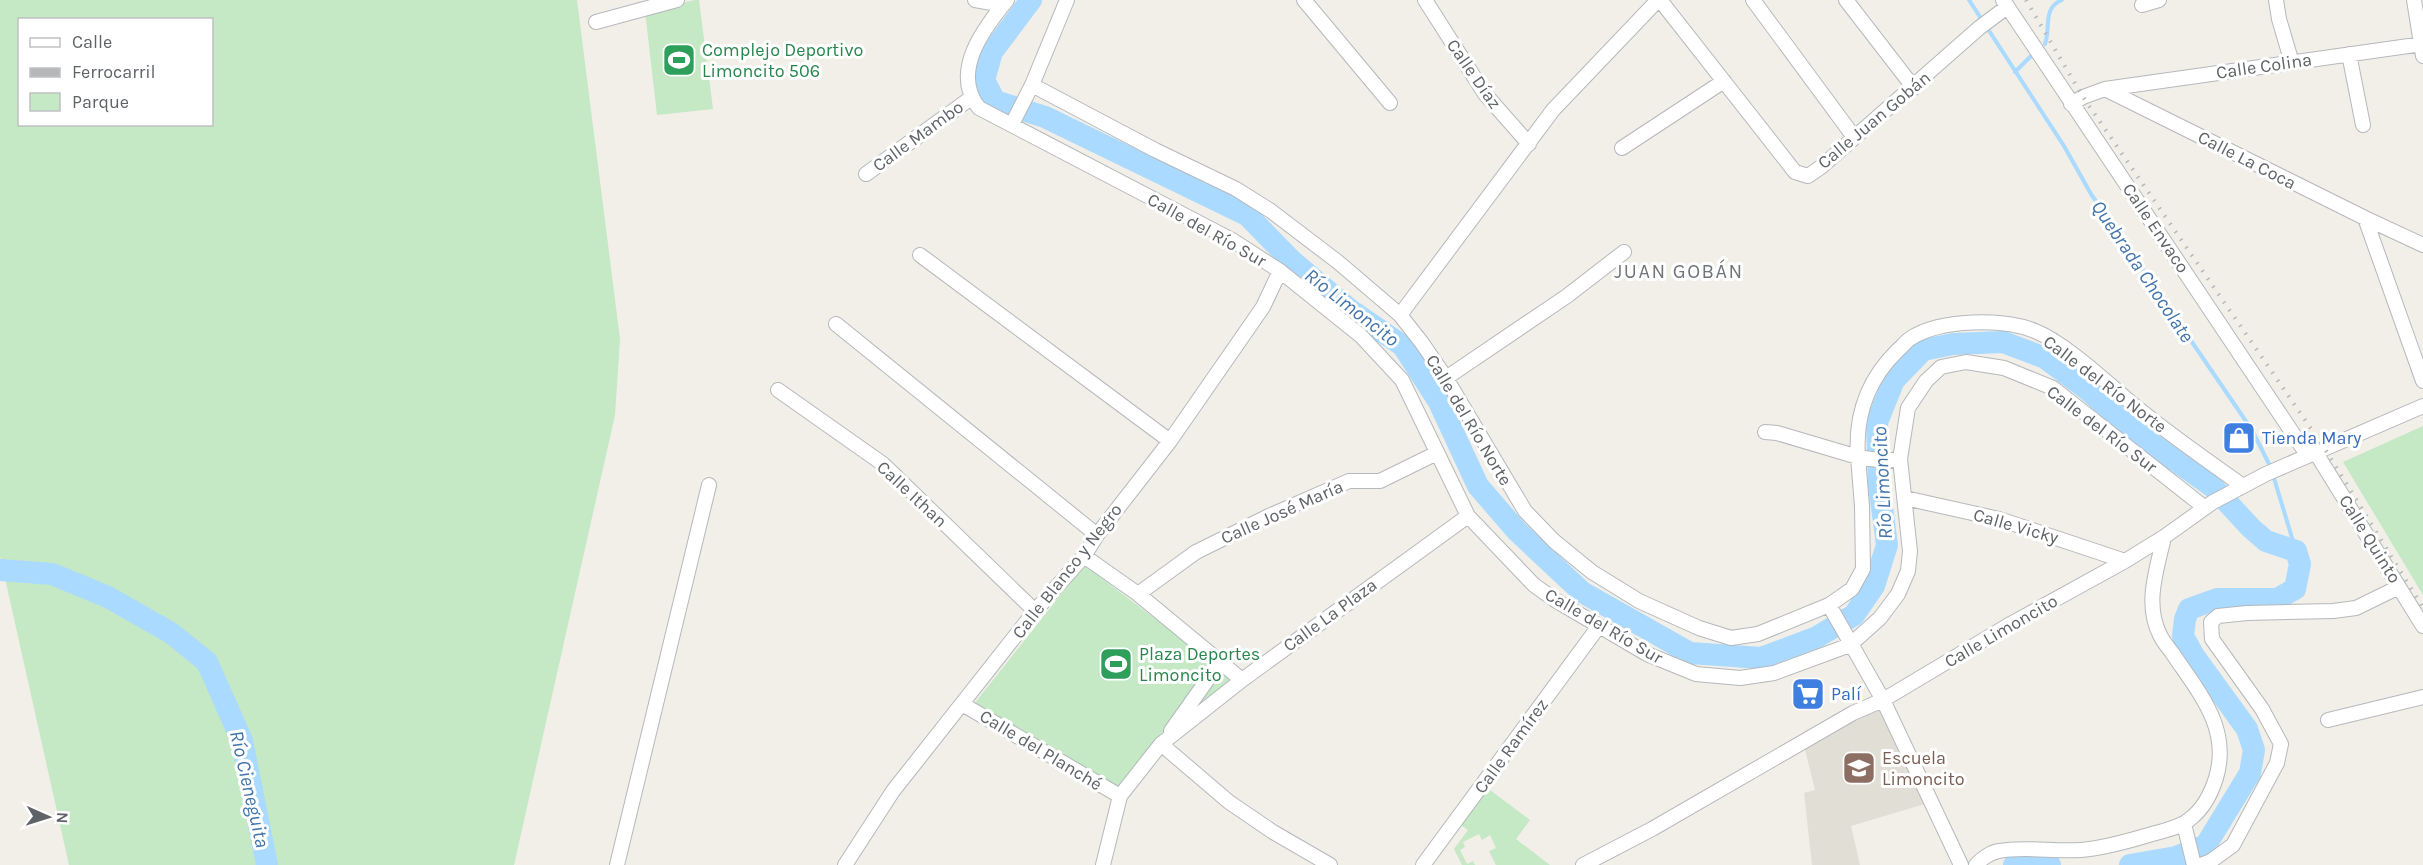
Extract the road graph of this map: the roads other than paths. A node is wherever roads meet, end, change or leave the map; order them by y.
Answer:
1 (677, 0) edge
2 (975, 0) edge
3 (1067, 0) edge
4 (1304, 0) edge
5 (1425, 0) edge
6 (1659, 0) edge
7 (1754, 0) edge
8 (1846, 0) edge
9 (2159, 0) edge
10 (2277, 0) edge
11 (2414, 0) edge
12 (1005, 2) edge
13 (2005, 4) edge
14 (2142, 5) dead end
15 (596, 22) dead end
16 (2422, 48) edge
17 (2349, 54) junction
18 (2292, 63) junction
19 (1724, 81) junction
20 (1032, 85) junction
21 (1914, 88) junction
22 (2105, 89) junction
23 (971, 98) junction
24 (1390, 103) dead end
25 (2071, 104) junction
26 (1012, 124) junction
27 (2363, 125) dead end
28 (1854, 137) junction
29 (1530, 144) junction
30 (1622, 148) dead end
31 (866, 174) dead end
32 (2365, 218) junction
33 (2423, 245) edge
34 (1624, 252) dead end
35 (920, 255) dead end
36 (1280, 271) junction
37 (1400, 315) junction
38 (836, 324) dead end
39 (1446, 378) junction
40 (2423, 381) edge
41 (778, 390) dead end
42 (2423, 406) edge
43 (1765, 432) dead end
44 (1170, 441) junction
45 (1437, 453) junction
46 (2312, 454) junction
47 (1863, 458) junction
48 (1900, 459) junction
49 (709, 485) dead end
50 (2239, 488) junction
51 (1905, 498) junction
52 (2208, 505) junction
53 (1468, 516) junction
54 (1097, 535) junction
55 (2164, 537) junction
56 (1084, 556) junction
57 (2126, 561) junction
58 (2399, 587) junction
59 (1138, 594) junction
60 (1830, 607) junction
61 (1035, 611) junction
62 (1599, 626) junction
63 (2423, 626) edge
64 (1847, 639) junction
65 (1220, 662) junction
66 (1242, 680) junction
67 (2423, 697) edge
68 (1883, 700) junction
69 (962, 704) junction
70 (2328, 720) dead end
71 (1161, 744) junction
72 (1120, 796) junction
73 (2184, 824) junction
74 (617, 865) edge
75 (845, 865) edge
76 (1103, 865) edge
77 (1330, 865) edge
78 (1423, 865) edge
79 (1583, 865) edge
80 (1961, 865) edge
81 (1976, 865) edge
82 (2194, 865) edge
83 (2201, 865) edge

1 - 15 street
2 - 12 street
3 - 20 street
4 - 24 street
5 - 29 street, Calle Díaz
6 - 19 street, Calle Juan Gobán
6 - 29 street, Calle Juan Gobán
7 - 28 street
8 - 21 street
9 - 14 street
10 - 18 street
11 - 16 street
12 - 23 street
13 - 21 street, Calle Juan Gobán
13 - 25 street, Calle Envaco
16 - 17 street, Calle Colina
17 - 18 street, Calle Colina
17 - 27 street
18 - 22 street, Calle Colina
19 - 28 street, Calle Juan Gobán
19 - 30 street
20 - 26 street
20 - 37 street, Calle del Río Norte
21 - 28 street, Calle Juan Gobán
22 - 25 street
22 - 32 street, Calle La Coca
23 - 26 street, Calle del Río Sur
23 - 31 street, Calle Mambo
25 - 46 street, Calle Envaco
26 - 36 street, Calle del Río Sur
29 - 37 street, Calle Juan Gobán
32 - 33 street, Calle La Coca
32 - 40 street
34 - 39 street
35 - 44 street
36 - 44 street, Calle Blanco y Negro
36 - 45 street, Calle del Río Sur
37 - 39 street, Calle del Río Norte
38 - 54 street
39 - 60 street, Calle del Río Norte
41 - 61 street, Calle Ithan
42 - 46 street, Calle Limoncito
43 - 47 street
44 - 54 street, Calle Blanco y Negro
45 - 53 street, Calle del Río Sur
45 - 59 street, Calle José María
46 - 50 street, Calle Limoncito
46 - 58 street, Calle Quinto
47 - 48 street
47 - 50 street, Calle del Río Norte
47 - 60 street, Calle del Río Norte
48 - 51 street, Calle del Río Sur
48 - 52 street, Calle del Río Sur
49 - 74 street
50 - 52 street, Calle Limoncito
51 - 57 street, Calle Vicky
51 - 64 street, Calle del Río Sur
52 - 55 street, Calle Limoncito
53 - 62 street, Calle del Río Sur
53 - 66 street, Calle La Plaza
54 - 56 street, Calle Blanco y Negro
55 - 57 street, Calle Limoncito
55 - 73 street
56 - 59 street
56 - 61 street, Calle Blanco y Negro
57 - 68 street, Calle Limoncito
58 - 63 street, Calle Quinto
58 - 83 street
59 - 65 street
60 - 64 street
61 - 69 street, Calle Blanco y Negro
62 - 64 street, Calle del Río Sur
62 - 78 street, Calle Ramírez
64 - 68 street
65 - 66 street
65 - 71 street
66 - 71 street, Calle La Plaza
67 - 70 street
68 - 79 street, Calle Limoncito
68 - 80 street
69 - 72 street, Calle del Planché
69 - 75 street, Calle Blanco y Negro
71 - 72 street, Calle La Plaza
71 - 77 street
72 - 76 street, Calle La Plaza
73 - 81 street
73 - 82 street

